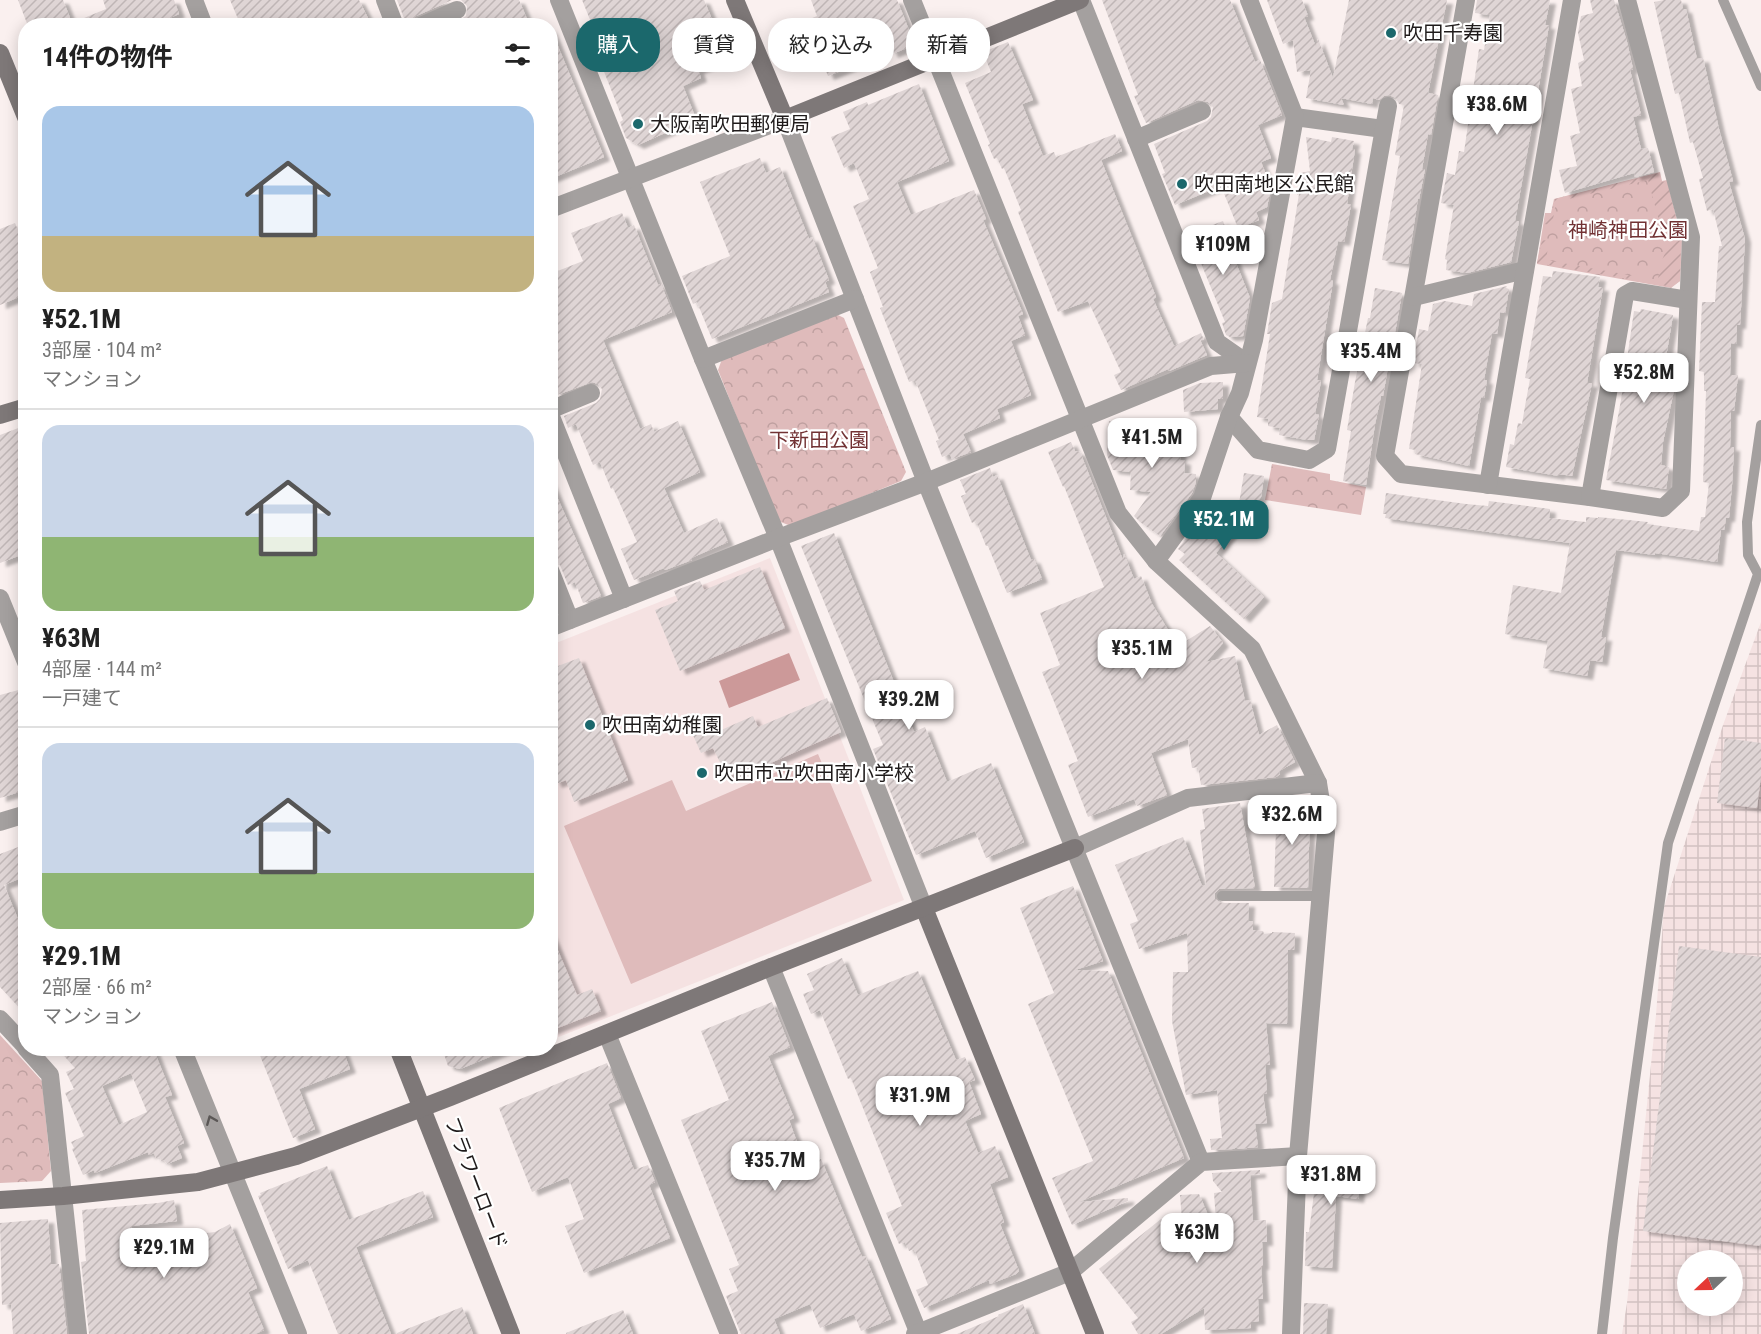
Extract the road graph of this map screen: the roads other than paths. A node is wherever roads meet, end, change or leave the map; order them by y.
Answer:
1 (194, 0) edge
2 (385, 0) edge
3 (559, 0) edge
4 (735, 0) edge
5 (912, 0) edge
6 (1080, 0) edge
7 (1249, 0) edge
8 (1466, 0) edge
9 (1572, 0) edge
10 (1628, 0) edge
11 (1723, 0) edge
12 (457, 10) dead end
13 (201, 18) edge
14 (391, 18) edge
15 (438, 18) edge
16 (919, 18) edge
17 (990, 36) edge
18 (0, 52) edge
19 (906, 70) edge
20 (942, 72) edge
21 (1761, 86) edge
22 (18, 97) edge
23 (1388, 106) dead end
24 (1202, 111) dead end
25 (1295, 117) junction
26 (785, 119) junction
27 (1383, 129) junction
28 (1136, 139) junction
29 (629, 178) junction
30 (558, 206) edge
31 (1525, 270) junction
32 (1414, 297) junction
33 (855, 299) junction
34 (1688, 300) junction
35 (703, 359) junction
36 (1247, 363) junction
37 (591, 393) dead end
38 (558, 408) edge
39 (18, 409) edge
40 (0, 414) edge
41 (1229, 417) junction
42 (1080, 419) junction
43 (1761, 425) edge
44 (558, 432) edge
45 (926, 482) junction
46 (1488, 485) junction
47 (1590, 497) junction
48 (778, 538) junction
49 (1156, 561) junction
50 (1760, 575) edge
51 (558, 590) edge
52 (0, 598) edge
53 (624, 600) junction
54 (570, 620) junction
55 (4, 622) edge
56 (558, 625) edge
57 (18, 647) edge
58 (1318, 783) junction
59 (18, 816) edge
60 (0, 822) edge
61 (1075, 848) junction
62 (1222, 896) dead end
63 (1321, 896) junction
64 (924, 908) junction
65 (771, 967) junction
66 (0, 1019) edge
67 (607, 1034) junction
68 (18, 1039) edge
69 (558, 1054) edge
70 (33, 1056) edge
71 (185, 1056) edge
72 (401, 1056) edge
73 (552, 1056) edge
74 (422, 1108) junction
75 (1298, 1156) junction
76 (1201, 1162) junction
77 (232, 1174) junction
78 (63, 1196) junction
79 (0, 1200) edge
80 (1070, 1272) junction
81 (918, 1333) edge
82 (78, 1334) edge
83 (298, 1334) edge
84 (511, 1334) edge
85 (729, 1334) edge
86 (1095, 1334) edge
87 (1291, 1334) edge
88 (1602, 1334) edge

1 - 13 street
2 - 14 street
3 - 29 street
4 - 26 street
5 - 16 street
6 - 17 street
6 - 28 street
7 - 25 street
8 - 32 street
9 - 31 street
10 - 34 street
11 - 21 lane
12 - 15 street
18 - 22 street
19 - 26 street
20 - 42 street
23 - 27 street
24 - 28 street
25 - 27 street
25 - 36 street
26 - 29 street
26 - 33 street
27 - 41 street
28 - 36 street
29 - 30 street
29 - 35 street
31 - 32 street
31 - 46 street
32 - 46 street
33 - 35 street
33 - 45 street
34 - 47 street
34 - 47 street
35 - 48 street
36 - 41 street
36 - 42 street
37 - 38 street
39 - 40 street
41 - 49 street
42 - 45 street
42 - 49 street
43 - 50 lane
44 - 53 street
45 - 48 street
45 - 61 street
46 - 47 street
48 - 53 street
48 - 64 street
49 - 58 street
50 - 88 lane
51 - 54 street
52 - 55 street
53 - 54 street
54 - 56 street
55 - 57 street
58 - 61 street
58 - 63 street
59 - 60 street
61 - 64 street
61 - 76 street
62 - 63 lane
63 - 75 street
64 - 65 street
64 - 80 street
65 - 67 street
65 - 81 street
66 - 68 street
67 - 69 street
67 - 85 street
70 - 78 street
77 -> 71 street
72 - 74 street, フラワーロード
73 - 74 street
74 - 77 street
74 - 84 street, フラワーロード
75 - 76 street
75 - 87 street
76 - 80 street
77 - 78 street
77 - 83 street
78 - 79 street
78 - 82 street
80 - 81 street
80 - 86 street

